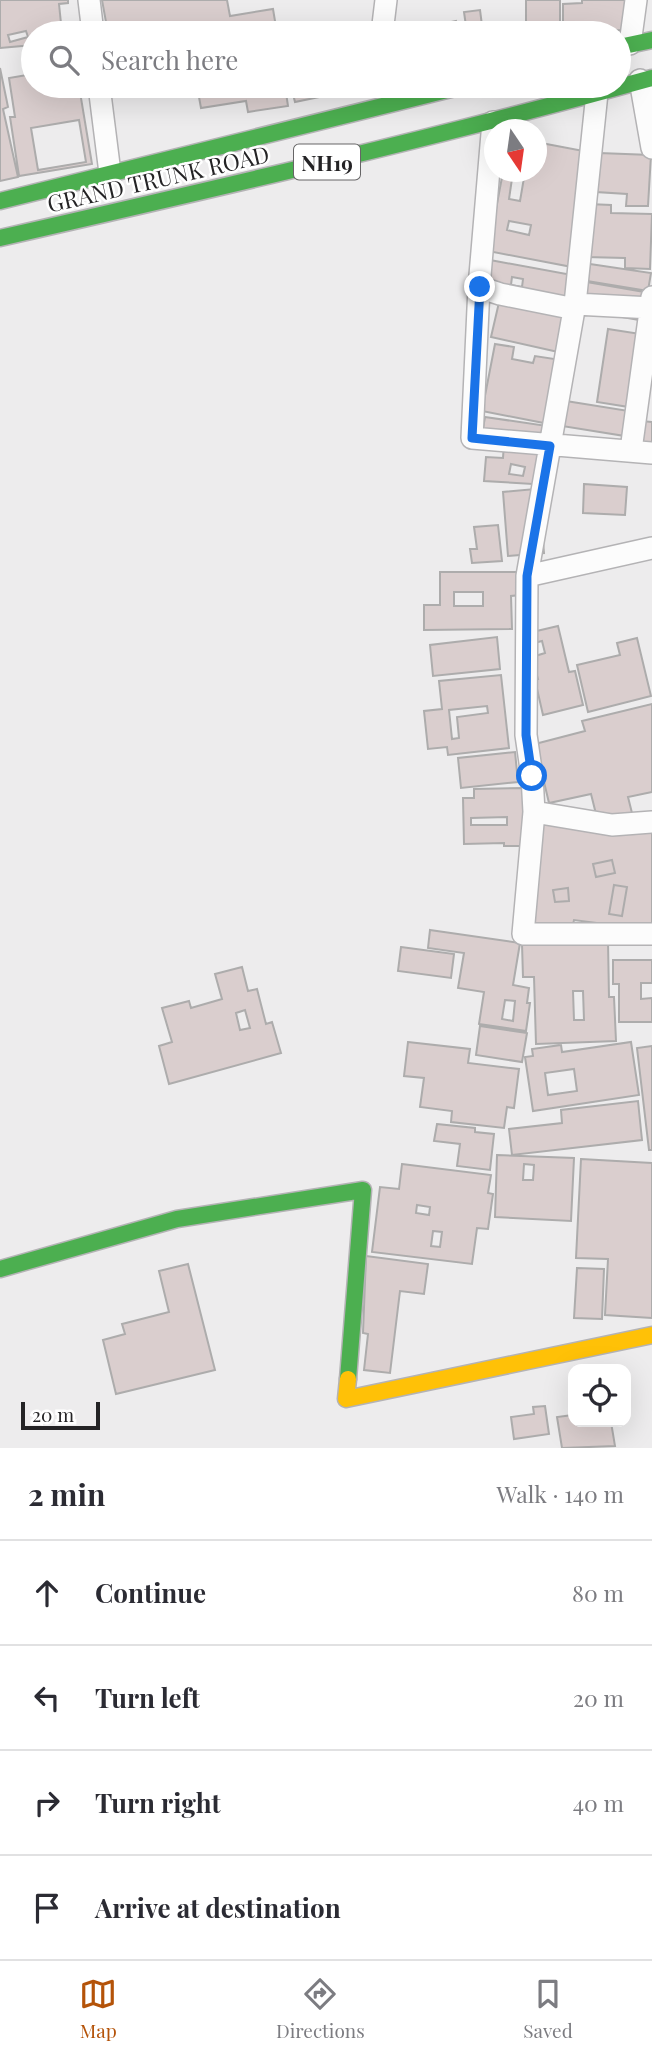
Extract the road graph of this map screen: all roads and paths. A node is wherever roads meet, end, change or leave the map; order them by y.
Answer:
1 (89, 0) edge
2 (386, 0) edge
3 (636, 0) edge
4 (92, 21) edge
5 (384, 21) edge
6 (631, 21) edge
7 (652, 40) edge
8 (631, 44) edge
9 (646, 79) edge
10 (101, 98) edge
11 (376, 98) edge
12 (413, 98) edge
13 (579, 98) edge
14 (596, 98) edge
15 (375, 107) junction
16 (503, 119) edge
17 (484, 124) edge
18 (652, 148) edge
19 (110, 173) junction
20 (488, 182) edge
21 (0, 201) edge
22 (0, 238) edge
23 (480, 287) junction
24 (575, 304) junction
25 (652, 304) edge
26 (550, 446) junction
27 (642, 451) edge
28 (652, 548) edge
29 (527, 576) junction
30 (534, 812) junction
31 (652, 822) edge
32 (652, 934) edge
33 (0, 1269) edge
34 (652, 1335) edge

1 - 4 street
2 - 5 street
3 - 6 street
7 - 8 main road
9 - 18 street
10 - 19 street
11 - 15 street
12 - 15 main road, GRAND TRUNK ROAD / NH19
13 - 16 main road, GRAND TRUNK ROAD / NH19
14 - 24 street
15 - 19 main road, GRAND TRUNK ROAD / NH19
17 - 22 main road, GRAND TRUNK ROAD / NH19
19 - 21 main road, GRAND TRUNK ROAD / NH19
20 - 23 street
23 - 24 street
23 - 26 street
24 - 25 street
24 - 26 street
25 - 27 street
26 - 27 street
26 - 29 street
28 - 29 street
29 - 30 street
30 - 31 street
30 - 32 street
33 - 34 main road

